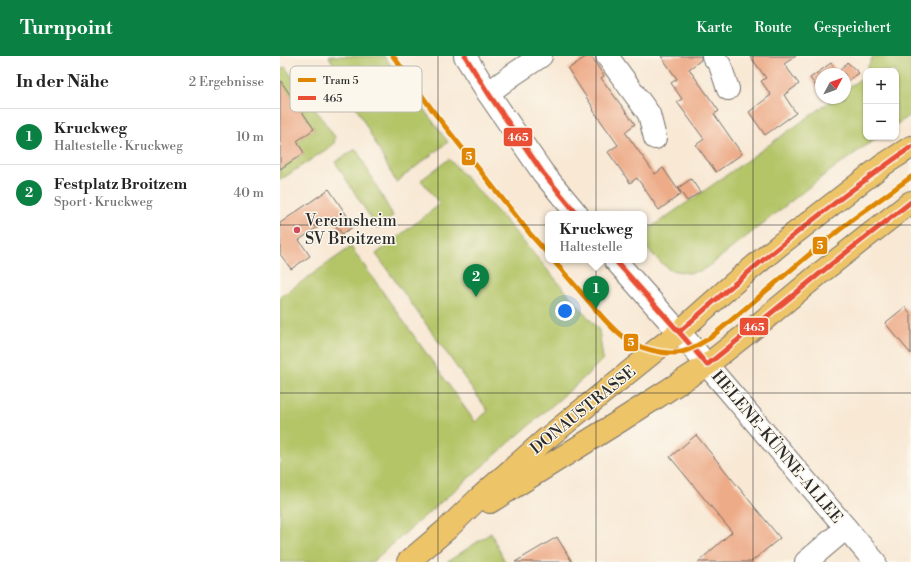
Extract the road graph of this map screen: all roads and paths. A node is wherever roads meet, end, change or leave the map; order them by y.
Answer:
1 (465, 56) edge
2 (541, 56) edge
3 (607, 56) edge
4 (713, 56) edge
5 (728, 89) dead end
6 (488, 93) junction
7 (655, 138) dead end
8 (911, 147) edge
9 (911, 202) edge
10 (575, 211) edge
11 (618, 263) edge
12 (679, 332) junction
13 (707, 365) junction
14 (846, 528) junction
15 (447, 529) junction
16 (408, 562) edge
17 (806, 562) edge
18 (875, 562) edge

1 - 6 street
2 - 6 street
3 - 7 street
4 - 5 street
6 - 10 street
8 - 12 main road, DONAUSTRASSE
9 - 13 main road, DONAUSTRASSE
11 - 12 street, HELENE-KÜNNE-ALLEE
12 - 13 street, HELENE-KÜNNE-ALLEE
12 - 15 main road, DONAUSTRASSE
13 - 14 street, HELENE-KÜNNE-ALLEE
13 - 15 main road, DONAUSTRASSE
14 - 17 street
14 - 18 street, HELENE-KÜNNE-ALLEE
15 - 16 main road, DONAUSTRASSE

